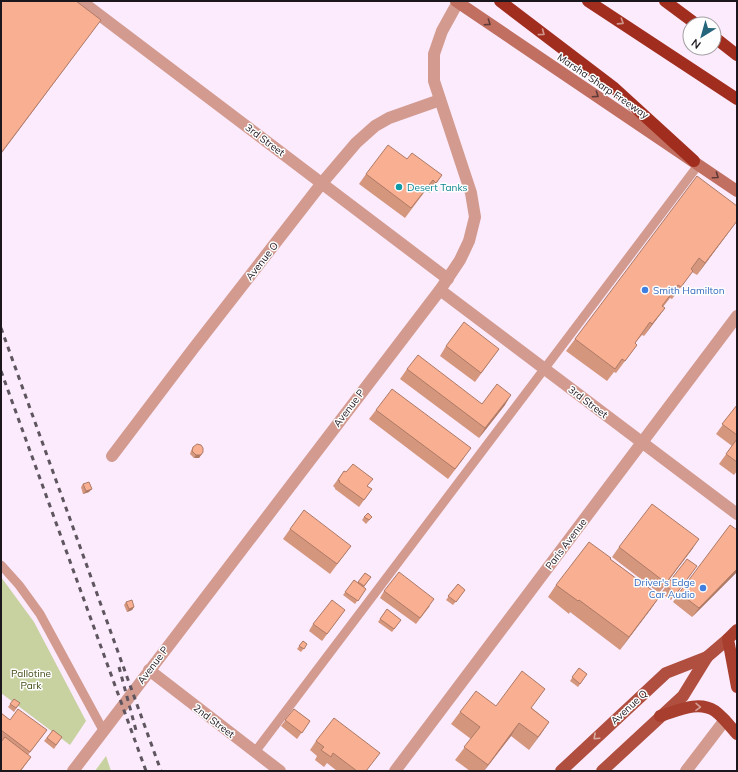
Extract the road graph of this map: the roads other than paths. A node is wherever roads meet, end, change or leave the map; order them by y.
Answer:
1 (81, 1) edge
2 (500, 1) edge
3 (588, 1) edge
4 (665, 1) edge
5 (457, 2) edge
6 (685, 16) edge
7 (722, 44) edge
8 (737, 55) edge
9 (737, 99) edge
10 (440, 100) junction
11 (696, 162) junction
12 (322, 183) junction
13 (737, 191) edge
14 (448, 279) junction
15 (440, 290) junction
16 (737, 316) edge
17 (544, 368) junction
18 (642, 443) junction
19 (112, 456) dead end
20 (737, 514) edge
21 (1, 565) edge
22 (737, 630) edge
23 (728, 638) junction
24 (707, 657) junction
25 (149, 670) junction
26 (737, 687) edge
27 (660, 716) junction
28 (725, 720) junction
29 (103, 730) junction
30 (737, 734) edge
31 (255, 752) junction
32 (72, 771) edge
33 (280, 771) edge
34 (395, 771) edge
35 (561, 771) edge
36 (602, 771) edge
37 (686, 771) edge

1 - 12 street, 3rd Street
2 -> 11 highway
3 -> 9 highway
4 - 6 highway
5 - 10 street, Avenue P
5 -> 11 main road, Marsha Sharp Freeway
7 - 8 highway
10 - 12 street, Avenue O
10 - 14 street, Avenue P
11 -> 13 main road, Marsha Sharp Freeway
11 - 17 lane
12 - 14 street, 3rd Street
12 - 19 street, Avenue O
14 - 15 street, Avenue P
15 - 17 street, 3rd Street
15 - 25 street, Avenue P
16 - 18 street, Paris Avenue
17 - 18 street, 3rd Street
17 - 31 lane
18 - 20 street, 3rd Street
18 - 34 street, Paris Avenue
21 - 29 lane
22 - 23 highway, Avenue Q
23 - 24 main road, Avenue Q
23 - 26 highway
24 - 27 main road, Avenue Q
24 -> 35 main road, Avenue Q
25 - 29 street, Avenue P
25 - 31 street, 2nd Street
27 -> 28 highway
27 - 36 main road, Avenue Q
28 - 30 highway
28 - 37 street
29 - 32 street, Avenue P
31 - 33 street, 2nd Street

